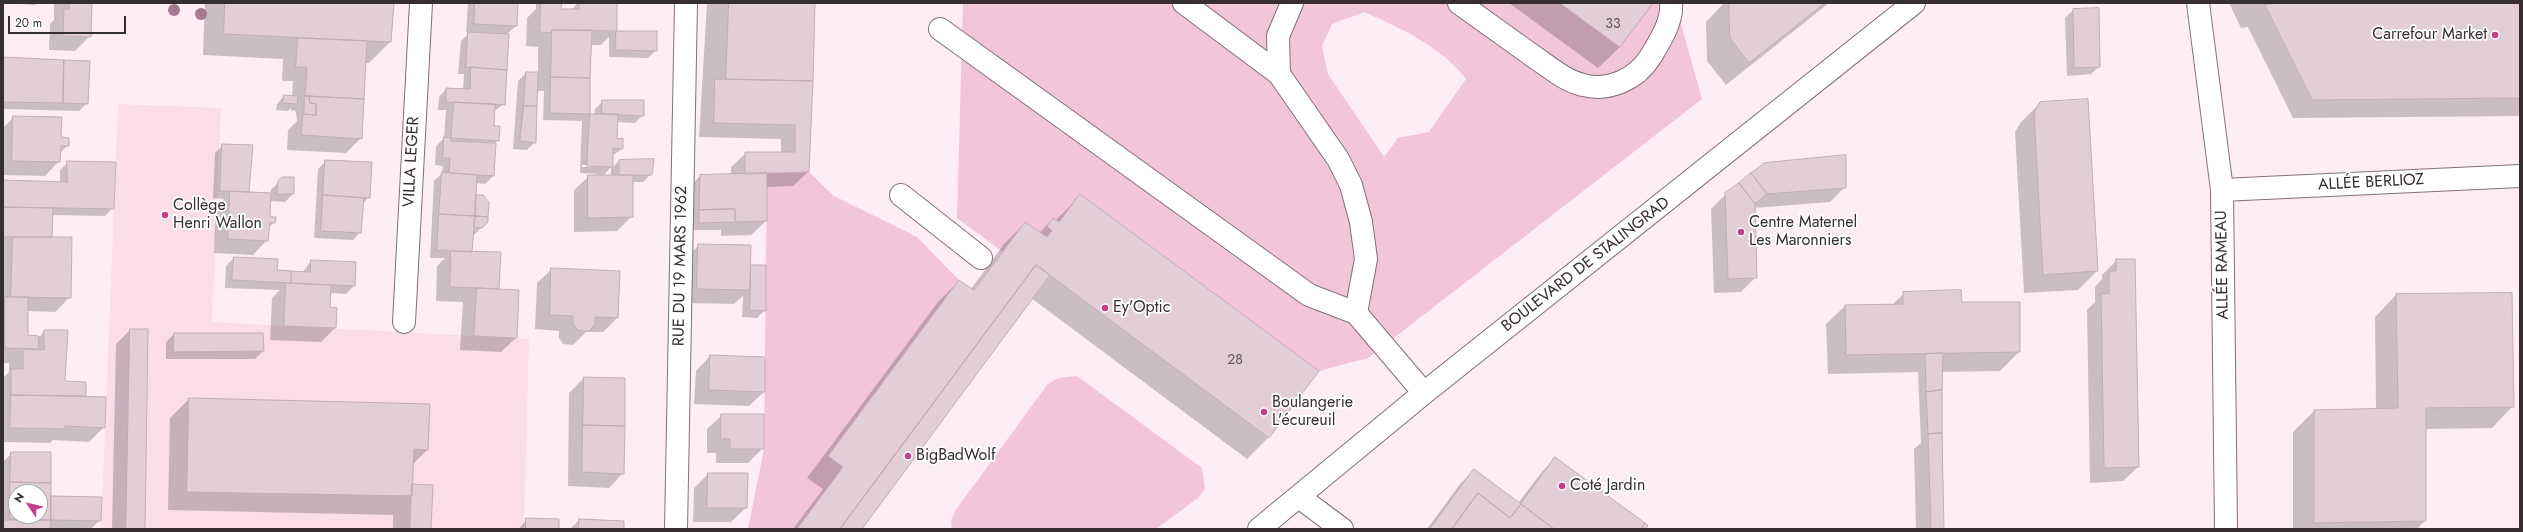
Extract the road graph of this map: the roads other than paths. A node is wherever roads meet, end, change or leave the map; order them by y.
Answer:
1 (421, 3) edge
2 (686, 3) edge
3 (1184, 3) edge
4 (1292, 3) edge
5 (1459, 3) edge
6 (1670, 3) edge
7 (1914, 3) edge
8 (2198, 3) edge
9 (940, 29) dead end
10 (1279, 74) junction
11 (2520, 176) edge
12 (2222, 190) junction
13 (901, 195) dead end
14 (981, 258) dead end
15 (1356, 313) junction
16 (404, 322) dead end
17 (1424, 394) junction
18 (1299, 497) junction
19 (676, 529) edge
20 (1259, 529) edge
21 (1342, 529) edge
22 (2226, 529) edge

1 - 16 street, VILLA LEGER
2 - 19 street, RUE DU 19 MARS 1962
3 - 10 street
4 - 10 street
5 - 6 street
7 - 17 street, BOULEVARD DE STALINGRAD
8 - 12 street, ALLÉE RAMEAU
9 - 15 street
10 - 15 street
11 - 12 street, ALLÉE BERLIOZ
12 - 22 street, ALLÉE RAMEAU
13 - 14 street
15 - 17 street
17 - 18 street, BOULEVARD DE STALINGRAD
18 - 20 street, BOULEVARD DE STALINGRAD
18 - 21 street

